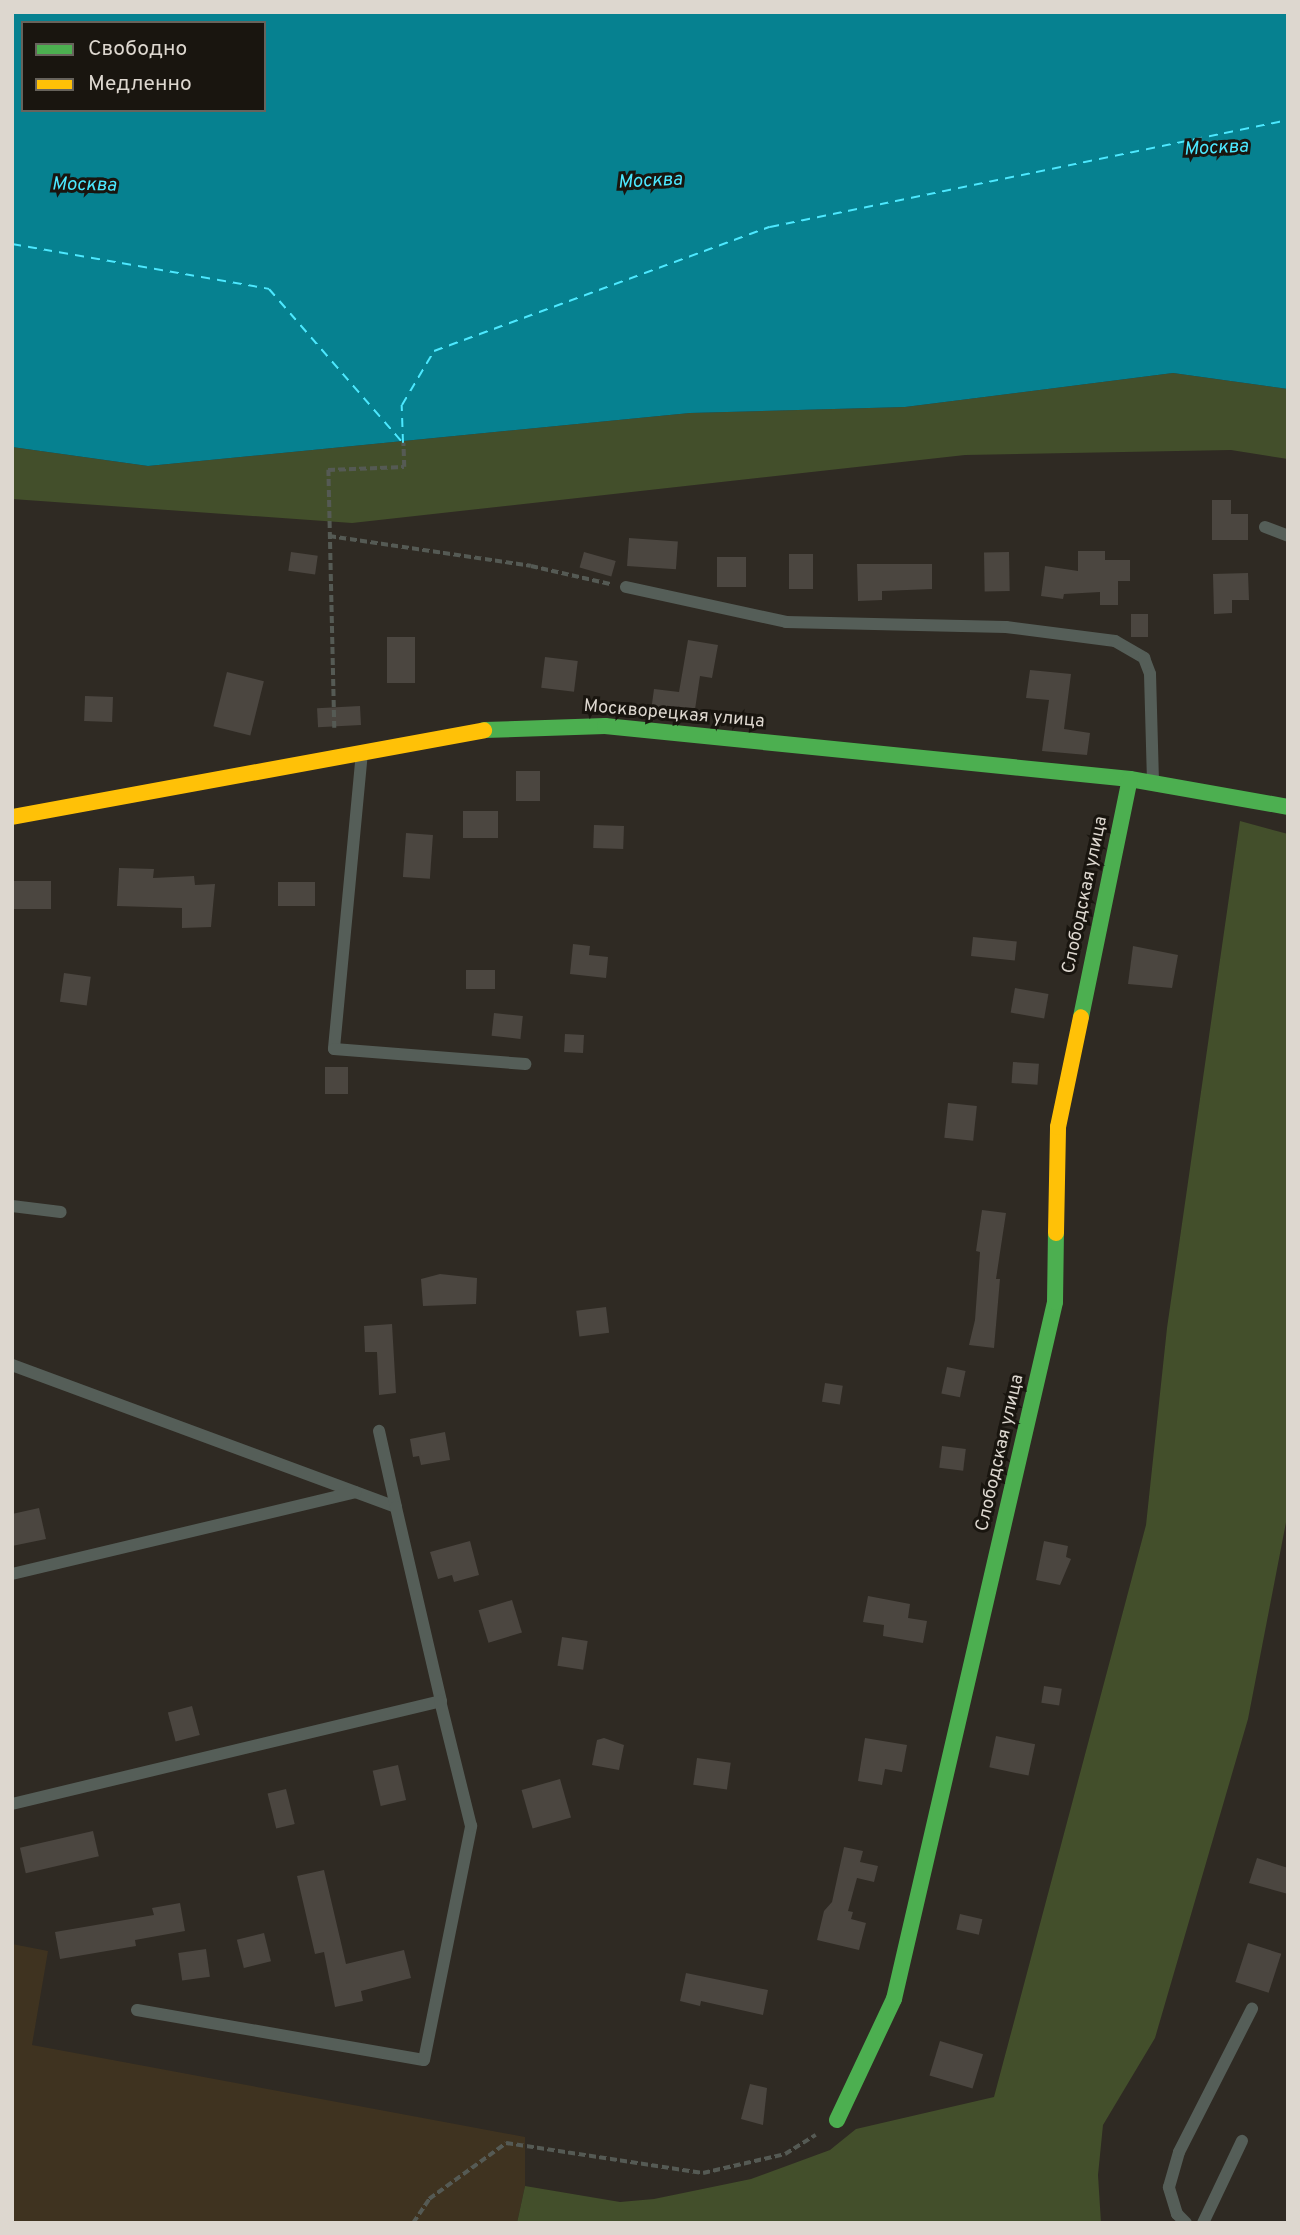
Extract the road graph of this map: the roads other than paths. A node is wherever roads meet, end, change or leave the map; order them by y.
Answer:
1 (1265, 527) dead end
2 (1288, 536) edge
3 (626, 587) road end
4 (362, 749) junction
5 (1130, 779) junction
6 (1153, 782) junction
7 (1288, 807) edge
8 (12, 817) edge
9 (525, 1064) dead end
10 (12, 1206) edge
11 (61, 1212) dead end
12 (12, 1365) edge
13 (379, 1431) dead end
14 (355, 1492) junction
15 (396, 1507) junction
16 (12, 1574) edge
17 (440, 1702) junction
18 (12, 1804) edge
19 (137, 2010) dead end
20 (1252, 2010) dead end
21 (837, 2120) road end
22 (1242, 2141) dead end
23 (1186, 2223) edge
24 (1203, 2223) edge

1 - 2 lane
3 - 6 lane
4 - 5 street, Москворецкая улица
4 - 8 street, Москворецкая улица
4 - 9 lane
5 - 6 street, Москворецкая улица
5 - 21 street, Слободская улица
6 - 7 street, Москворецкая улица
10 - 11 lane
12 - 14 lane
13 - 15 lane
14 - 15 lane
14 - 16 lane
15 - 17 lane
17 - 18 lane
17 - 19 lane
20 - 23 lane
22 - 24 lane

